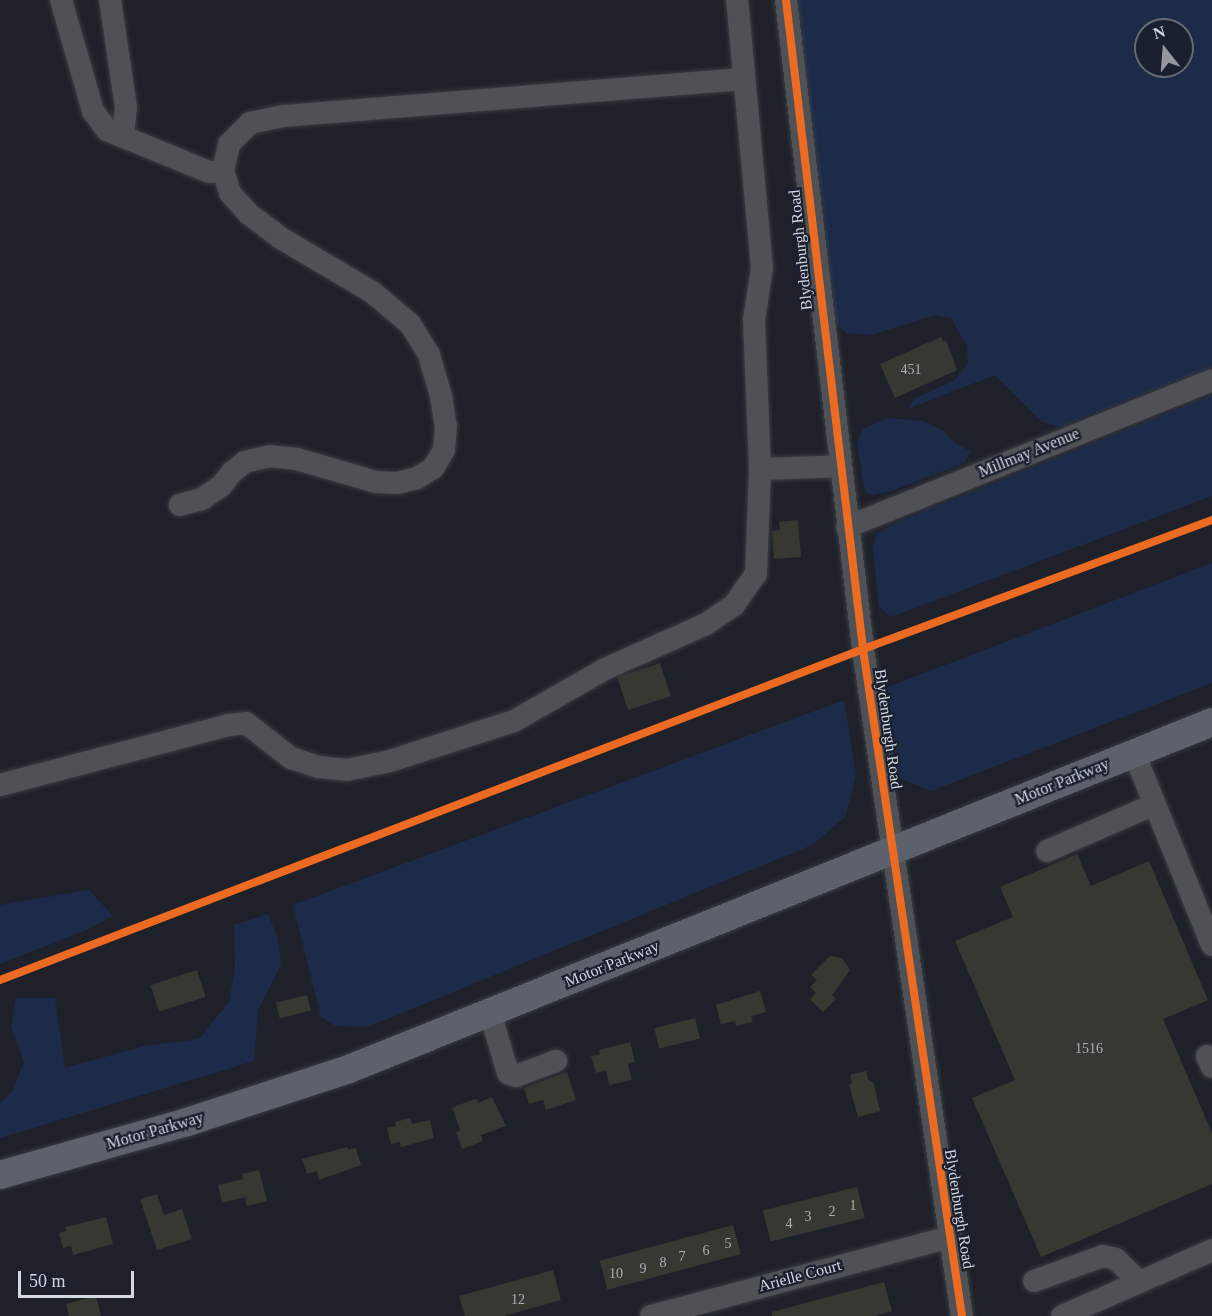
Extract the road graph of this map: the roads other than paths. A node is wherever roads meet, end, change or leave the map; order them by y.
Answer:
1 (61, 0) edge
2 (110, 0) edge
3 (737, 0) edge
4 (786, 0) edge
5 (745, 80) junction
6 (123, 137) junction
7 (223, 171) junction
8 (1212, 380) edge
9 (840, 466) junction
10 (760, 469) junction
11 (180, 505) dead end
12 (847, 527) junction
13 (1212, 722) edge
14 (1134, 753) junction
15 (0, 785) edge
16 (1153, 805) junction
17 (893, 851) junction
18 (1047, 851) dead end
19 (1212, 945) edge
20 (490, 1013) junction
21 (556, 1061) dead end
22 (0, 1175) edge
23 (949, 1237) junction
24 (1212, 1250) edge
25 (1034, 1281) dead end
26 (1139, 1282) junction
27 (651, 1316) edge
28 (962, 1316) edge
29 (1062, 1316) edge

1 - 6 street
2 - 6 street
3 - 5 street
4 - 9 street, Blydenburgh Road
5 - 7 street
5 - 10 street
6 - 7 street
7 - 11 street
8 - 12 street, Millmay Avenue
9 - 10 street
9 - 12 street, Blydenburgh Road
10 - 15 street
12 - 17 street, Blydenburgh Road
13 - 14 main road, Motor Parkway
14 - 16 street
14 - 17 main road, Motor Parkway
16 - 18 street
16 - 19 street
17 - 20 main road, Motor Parkway
17 - 23 street, Blydenburgh Road
20 - 21 street
20 - 22 main road, Motor Parkway
23 - 27 street, Arielle Court
23 - 28 street, Blydenburgh Road
24 - 26 street
25 - 26 street
26 - 29 street

